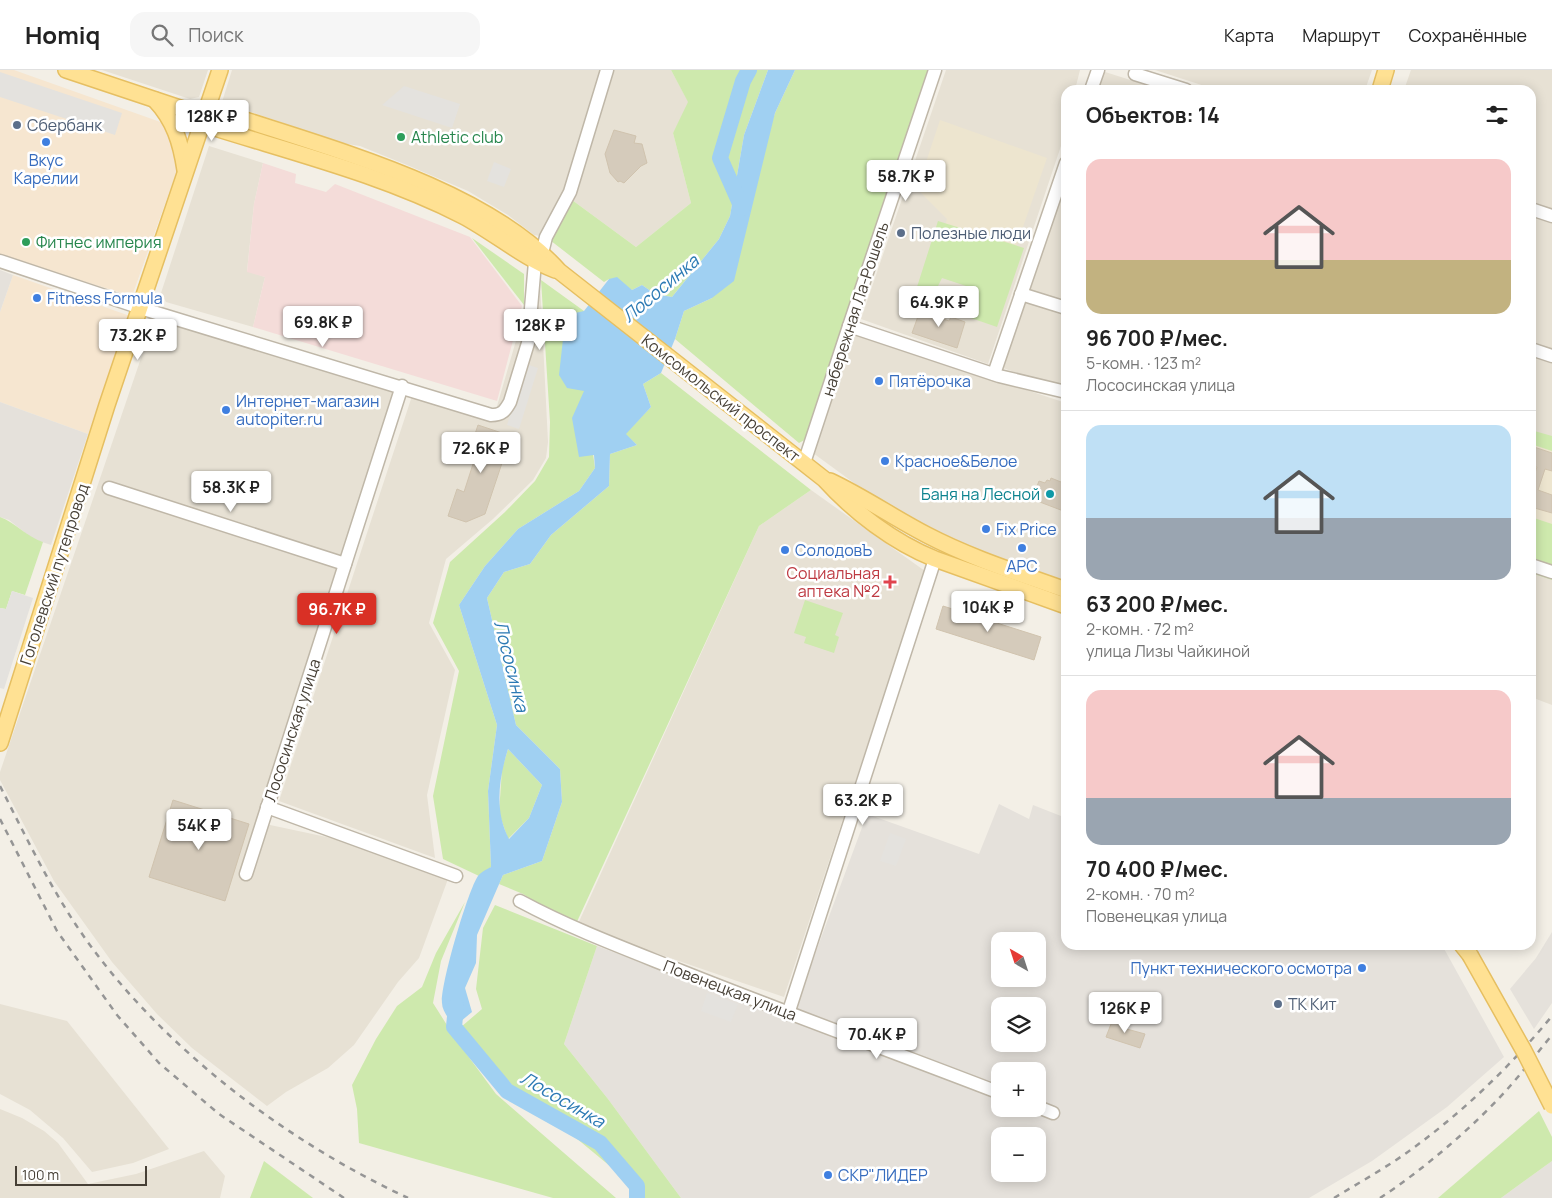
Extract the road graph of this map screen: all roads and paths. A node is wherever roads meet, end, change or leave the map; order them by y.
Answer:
1 (66, 70) edge
2 (220, 70) edge
3 (607, 70) edge
4 (936, 70) edge
5 (1098, 70) edge
6 (1386, 70) edge
7 (1135, 74) dead end
8 (1093, 85) edge
9 (1170, 85) edge
10 (1382, 85) edge
11 (154, 100) junction
12 (204, 116) junction
13 (185, 174) junction
14 (1061, 189) edge
15 (1536, 211) edge
16 (1552, 216) edge
17 (539, 257) junction
18 (0, 262) edge
19 (1021, 294) junction
20 (1061, 306) edge
21 (141, 308) junction
22 (848, 326) junction
23 (1536, 351) edge
24 (1552, 356) edge
25 (994, 374) junction
26 (402, 386) junction
27 (1061, 391) edge
28 (804, 463) junction
29 (824, 479) junction
30 (109, 488) dead end
31 (891, 514) junction
32 (883, 529) junction
33 (935, 559) junction
34 (345, 564) junction
35 (1536, 567) edge
36 (1552, 572) edge
37 (1061, 588) edge
38 (1061, 604) edge
39 (0, 744) edge
40 (267, 807) junction
41 (246, 874) dead end
42 (456, 876) dead end
43 (520, 901) dead end
44 (1468, 950) edge
45 (788, 1014) junction
46 (991, 1090) edge
47 (1552, 1106) edge
48 (1046, 1110) edge
49 (1053, 1113) dead end

1 - 11 main road
2 - 12 main road, Гоголевский путепровод
3 - 17 street
4 - 22 street, набережная Ла-Рошель
5 - 8 street
6 - 10 main road
7 - 9 street
11 - 12 main road
11 - 13 main road
12 - 13 main road, Гоголевский путепровод
12 - 17 main road, Комсомольский проспект
13 - 21 main road, Гоголевский путепровод
14 - 19 street
15 - 16 street
17 - 26 street
17 - 28 main road, Комсомольский проспект
18 - 21 street
19 - 20 street
19 - 25 street
21 - 26 street
21 - 39 main road, Гоголевский путепровод
22 - 25 street
22 - 28 street, набережная Ла-Рошель
23 - 24 street
25 - 27 street
26 - 34 street, Лососинская улица
28 - 29 main road, Комсомольский проспект
29 - 31 main road, Комсомольский проспект
29 - 32 main road, Комсомольский проспект
30 - 34 street
31 - 32 street
31 - 37 main road, Комсомольский проспект
32 - 33 main road, Комсомольский проспект
33 - 38 main road, Комсомольский проспект
33 - 45 street
34 - 40 street, Лососинская улица
35 - 36 street
40 - 41 street, Лососинская улица
40 - 42 street
43 - 45 street, Повенецкая улица
44 - 47 main road, bridge
45 - 46 street, Повенецкая улица
48 - 49 street

